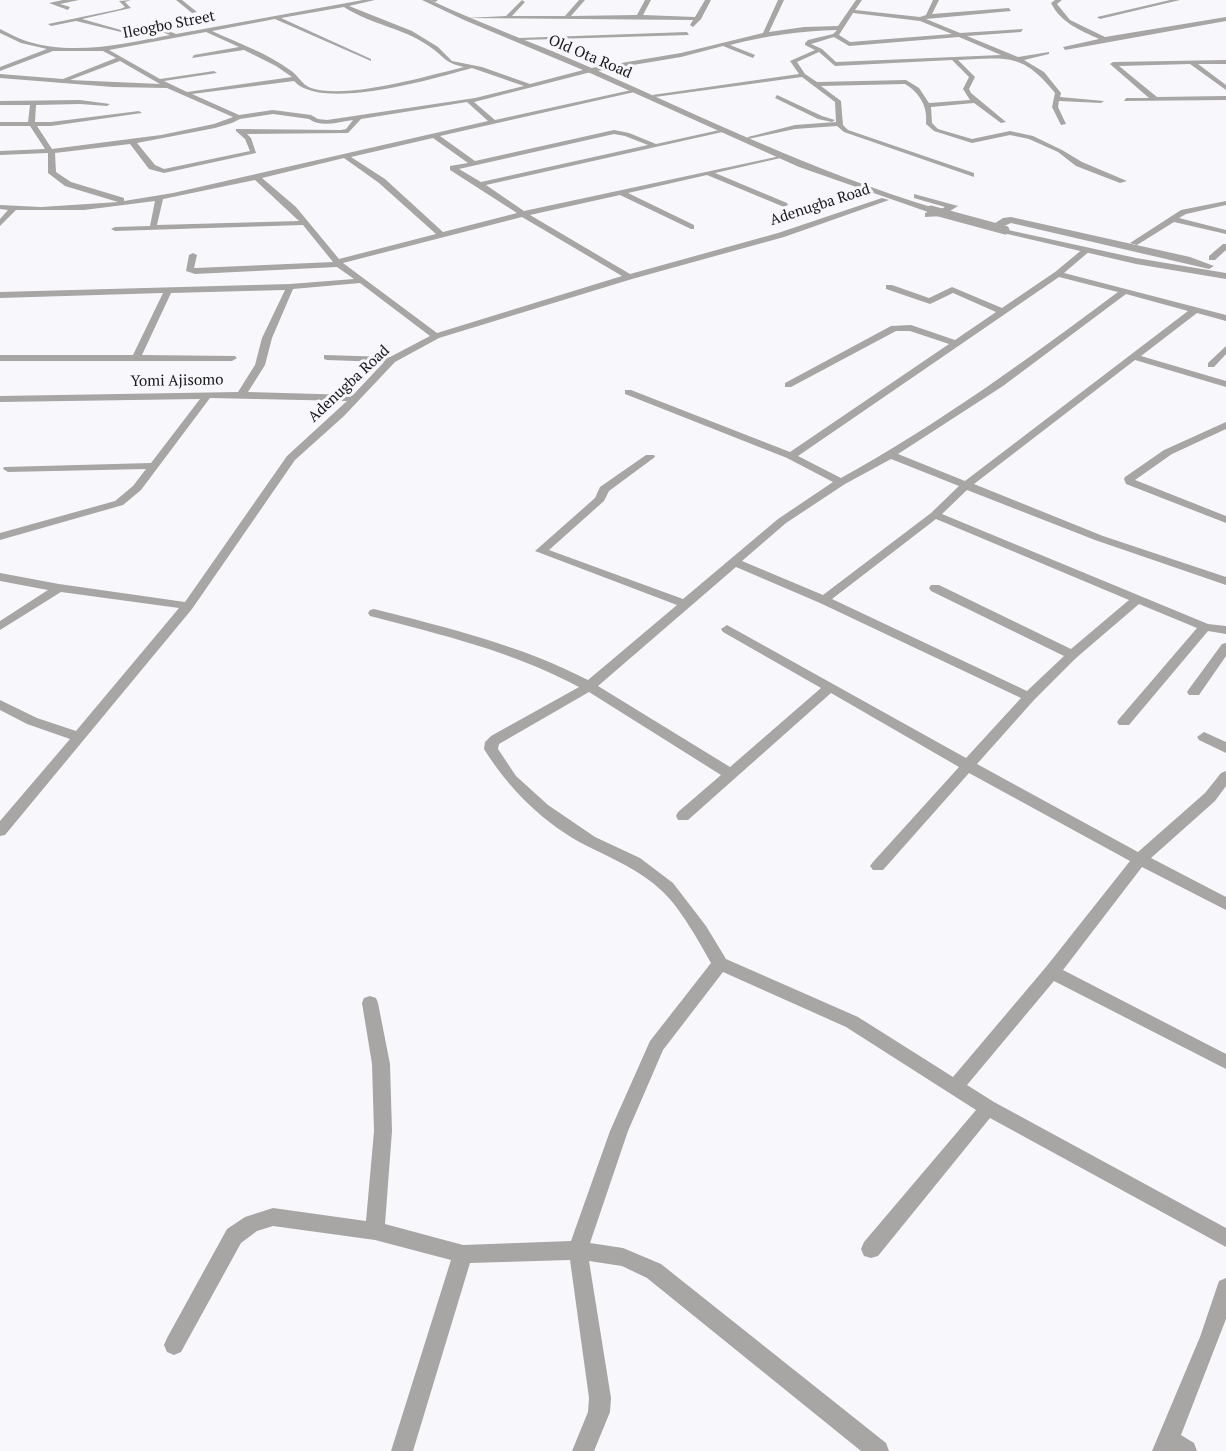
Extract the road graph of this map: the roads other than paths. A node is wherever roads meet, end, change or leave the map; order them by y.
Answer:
1 (76, 0) edge
2 (128, 0) edge
3 (179, 0) edge
4 (336, 0) edge
5 (372, 0) edge
6 (425, 0) edge
7 (433, 0) edge
8 (582, 0) edge
9 (648, 0) edge
10 (708, 0) edge
11 (781, 0) edge
12 (859, 0) edge
13 (936, 0) edge
14 (1059, 0) edge
15 (1177, 0) edge
16 (522, 2) dead end
17 (344, 4) junction
18 (68, 8) dead end
19 (1009, 10) dead end
20 (852, 11) junction
21 (194, 12) dead end
22 (639, 16) junction
23 (274, 17) junction
24 (508, 17) junction
25 (924, 17) junction
26 (1100, 17) dead end
27 (469, 18) junction
28 (566, 18) junction
29 (78, 19) junction
30 (698, 19) junction
31 (1226, 19) edge
32 (51, 24) dead end
33 (148, 25) dead end
34 (840, 28) junction
35 (206, 30) junction
36 (1021, 30) dead end
37 (118, 31) dead end
38 (3, 32) edge
39 (687, 34) junction
40 (765, 34) junction
41 (960, 34) junction
42 (836, 35) junction
43 (176, 36) junction
44 (522, 38) junction
45 (1104, 39) junction
46 (723, 44) junction
47 (245, 48) junction
48 (1065, 48) dead end
49 (54, 49) junction
50 (104, 49) junction
51 (820, 50) junction
52 (1047, 53) dead end
53 (681, 55) junction
54 (1010, 56) junction
55 (194, 57) dead end
56 (753, 57) dead end
57 (120, 59) junction
58 (954, 59) junction
59 (1019, 59) junction
60 (369, 60) dead end
61 (1226, 62) edge
62 (1192, 63) junction
63 (470, 68) junction
64 (0, 69) edge
65 (595, 69) junction
66 (214, 73) dead end
67 (803, 75) junction
68 (0, 76) edge
69 (294, 79) junction
70 (63, 80) junction
71 (161, 80) junction
72 (224, 80) dead end
73 (815, 84) junction
74 (168, 86) junction
75 (528, 86) junction
76 (236, 87) junction
77 (1226, 88) edge
78 (636, 91) junction
79 (188, 94) junction
80 (655, 95) junction
81 (777, 97) dead end
82 (1226, 98) edge
83 (473, 99) junction
84 (1057, 99) junction
85 (1155, 99) junction
86 (975, 100) junction
87 (1126, 100) dead end
88 (1101, 101) dead end
89 (0, 104) edge
90 (107, 104) dead end
91 (33, 105) junction
92 (928, 105) junction
93 (139, 113) dead end
94 (237, 117) junction
95 (358, 118) junction
96 (230, 122) junction
97 (493, 122) junction
98 (839, 122) junction
99 (1003, 122) dead end
100 (0, 124) edge
101 (32, 124) junction
102 (1063, 124) dead end
103 (724, 131) junction
104 (241, 132) junction
105 (435, 136) junction
106 (747, 139) junction
107 (133, 143) junction
108 (652, 145) junction
109 (0, 153) edge
110 (51, 153) junction
111 (345, 156) junction
112 (783, 156) junction
113 (473, 163) junction
114 (818, 164) junction
115 (807, 166) junction
116 (708, 173) junction
117 (971, 175) dead end
118 (256, 177) junction
119 (1123, 181) dead end
120 (480, 184) junction
121 (620, 192) junction
122 (160, 196) junction
123 (885, 200) junction
124 (126, 202) junction
125 (1224, 204) edge
126 (783, 205) dead end
127 (0, 207) edge
128 (14, 208) junction
129 (934, 208) junction
130 (523, 214) junction
131 (1173, 219) junction
132 (304, 223) junction
133 (0, 224) edge
134 (691, 227) dead end
135 (115, 228) dead end
136 (153, 228) junction
137 (1226, 232) edge
138 (441, 235) junction
139 (1134, 243) dead end
140 (1226, 246) edge
141 (1088, 250) junction
142 (193, 255) dead end
143 (339, 263) junction
144 (1208, 265) junction
145 (1226, 270) edge
146 (1058, 274) junction
147 (1226, 276) edge
148 (629, 277) junction
149 (359, 281) junction
150 (290, 287) junction
151 (889, 287) dead end
152 (168, 291) junction
153 (1125, 291) junction
154 (0, 296) edge
155 (1226, 307) edge
156 (1195, 310) junction
157 (1002, 311) junction
158 (1221, 317) edge
159 (436, 336) junction
160 (954, 343) junction
161 (1226, 349) edge
162 (327, 357) dead end
163 (1134, 357) junction
164 (0, 358) edge
165 (136, 358) junction
166 (232, 358) dead end
167 (392, 360) junction
168 (1211, 365) dead end
169 (1226, 384) edge
170 (788, 385) dead end
171 (628, 392) dead end
172 (241, 395) junction
173 (207, 396) junction
174 (355, 398) junction
175 (0, 399) edge
176 (1226, 425) edge
177 (890, 455) junction
178 (791, 456) junction
179 (650, 457) dead end
180 (155, 466) junction
181 (8, 468) dead end
182 (841, 482) junction
183 (965, 486) junction
184 (935, 515) junction
185 (1226, 520) edge
186 (0, 537) edge
187 (734, 562) junction
188 (0, 577) edge
189 (1226, 581) edge
190 (59, 588) junction
191 (935, 588) dead end
192 (824, 600) junction
193 (1136, 600) junction
194 (686, 604) junction
195 (188, 606) junction
196 (374, 613) dead end
197 (0, 626) edge
198 (1205, 627) junction
199 (727, 629) dead end
200 (1225, 632) edge
201 (1226, 647) edge
202 (1072, 655) junction
203 (588, 687) junction
204 (830, 687) junction
205 (1194, 692) dead end
206 (1029, 698) junction
207 (0, 704) edge
208 (1124, 722) dead end
209 (79, 737) junction
210 (1204, 737) dead end
211 (1226, 747) edge
212 (968, 767) junction
213 (729, 773) junction
214 (1226, 776) edge
215 (683, 816) dead end
216 (0, 831) edge
217 (1139, 860) junction
218 (878, 866) dead end
219 (1226, 904) edge
220 (720, 964) junction
221 (1052, 972) junction
222 (370, 1003) dead end
223 (1226, 1062) edge
224 (955, 1087) junction
225 (988, 1108) junction
226 (375, 1231) junction
227 (1226, 1238) edge
228 (871, 1249) dead end
229 (578, 1250) junction
230 (463, 1254) junction
231 (1226, 1288) edge
232 (174, 1345) dead end
233 (1173, 1447) edge
234 (402, 1451) edge
235 (583, 1451) edge
236 (878, 1451) edge

1 - 18 street
2 - 29 street
3 - 21 street
4 - 17 street
5 - 17 street, Ileogbo Street
6 - 65 street, Old Ota Road
7 - 27 street, Old Ota Road
8 - 28 street
9 - 22 street
10 - 30 street
11 - 40 street
12 - 20 street
13 - 25 street
14 - 45 street
15 - 26 street
16 - 24 street
17 - 23 street, Ileogbo Street
17 - 63 street
19 - 25 street
20 - 25 street
20 - 34 street
22 - 28 street
22 - 30 street
23 - 35 street, Ileogbo Street
23 - 60 street
24 - 27 street
24 - 28 street
25 - 41 street
27 - 44 street, Old Ota Road
29 - 32 street
29 - 37 street
30 - 39 street
31 - 45 street
33 - 43 street
34 - 40 street
34 - 42 street
35 - 43 street, Ileogbo Street
35 - 47 street
36 - 41 street
38 - 49 street, Ileogbo Street
39 - 44 street
39 - 53 street
40 - 46 street
41 - 42 street
41 - 54 street
42 - 51 street
43 - 50 street, Ileogbo Street
44 - 65 street, Old Ota Road
45 - 48 street
46 - 53 street
46 - 56 street
47 - 55 street
47 - 69 street
49 - 50 street, Ileogbo Street
49 - 64 street
50 - 57 street
51 - 58 street
51 - 67 street
52 - 59 street
53 - 65 street
54 - 58 street
54 - 59 street
57 - 70 street
57 - 71 street
58 - 86 street
59 - 84 street
61 - 62 street
62 - 77 street
62 - 85 street
63 - 69 street
63 - 75 street
65 - 75 street
65 - 78 street, Old Ota Road
65 - 80 street, Old Ota Road
66 - 71 street
67 - 73 street
67 - 80 street
68 - 70 street
69 - 76 street
70 - 74 street
71 - 74 street
72 - 76 street
73 - 92 street
73 - 98 street
74 - 79 street
75 - 83 street
76 - 79 street
78 - 97 street
78 - 103 street, Old Ota Road
79 - 94 street
80 - 106 street, Old Ota Road
81 - 98 street
82 - 85 street
83 - 95 street
83 - 97 street
84 - 88 street
84 - 102 street
85 - 87 street
86 - 92 street
86 - 99 street
89 - 91 street
90 - 91 street
91 - 101 street
92 - 119 street
93 - 101 street
94 - 95 street
94 - 96 street
95 - 104 street
96 - 104 street
96 - 107 street
97 - 105 street
98 - 106 street
98 - 117 street
100 - 101 street
101 - 110 street
103 - 106 street, Old Ota Road
103 - 108 street
104 - 107 street
105 - 111 street
105 - 113 street
106 - 112 street, Adenugba Road
106 - 114 street, Adenugba Road
107 - 110 street
108 - 113 street
108 - 120 street
109 - 110 street
110 - 124 street
111 - 118 street
111 - 138 street
112 - 115 street, Adenugba Road
112 - 116 street
113 - 120 street
114 - 123 street
114 - 129 street, Adenugba Road
115 - 123 street
115 - 129 street, Adenugba Road
116 - 121 street
116 - 126 street
118 - 122 street
118 - 132 street
120 - 130 street
121 - 130 street
121 - 134 street
122 - 124 street
122 - 136 street
123 - 148 street, Adenugba Road
124 - 128 street
125 - 131 street
127 - 128 street
128 - 133 street
129 - 144 street, bridge
130 - 138 street
130 - 148 street
131 - 137 street
131 - 139 street
132 - 136 street
132 - 143 street
135 - 136 street
138 - 143 street
140 - 144 street
141 - 144 street
141 - 144 street
141 - 146 street
142 - 143 street
143 - 149 street
144 - 145 street
144 - 147 street
146 - 153 street
146 - 157 street
148 - 159 street, Adenugba Road
149 - 150 street
149 - 159 street
150 - 152 street
150 - 172 street
151 - 157 street
152 - 154 street
152 - 165 street
153 - 156 street
153 - 177 street
155 - 158 street
156 - 158 street
156 - 163 street
157 - 160 street
159 - 167 street, Adenugba Road
160 - 170 street
160 - 178 street
161 - 168 street
162 - 167 street
163 - 169 street
163 - 183 street
164 - 165 street
165 - 166 street
167 - 174 street, Adenugba Road
171 - 178 street
172 - 173 street, Yomi Ajisomo
172 - 174 street, Yomi Ajisomo
173 - 175 street, Yomi Ajisomo
173 - 180 street
174 - 195 street, Adenugba Road
176 - 185 street
177 - 182 street
177 - 183 street
178 - 182 street
179 - 194 street
180 - 181 street
180 - 186 street
182 - 187 street
183 - 184 street
183 - 189 street
184 - 192 street
184 - 193 street
187 - 192 street
187 - 194 street
188 - 190 street
190 - 195 street
190 - 197 street
191 - 202 street
192 - 206 street
193 - 198 street
193 - 202 street
194 - 203 street
195 - 209 street, Adenugba Road
196 - 203 street
198 - 200 street
198 - 208 street
199 - 204 street
201 - 205 street
202 - 206 street
203 - 213 street
203 - 220 street
204 - 212 street
204 - 213 street
206 - 212 street
207 - 209 street
209 - 216 street, Adenugba Road
210 - 211 street
212 - 217 street
212 - 218 street
213 - 215 street
214 - 217 street
217 - 219 street
217 - 221 street
220 - 224 street
220 - 229 street
221 - 223 street
221 - 224 street
222 - 226 street
224 - 225 street
225 - 227 street
225 - 228 street
226 - 230 street
226 - 232 street
229 - 230 street
229 - 235 street
229 - 236 street
230 - 234 street
231 - 233 street

